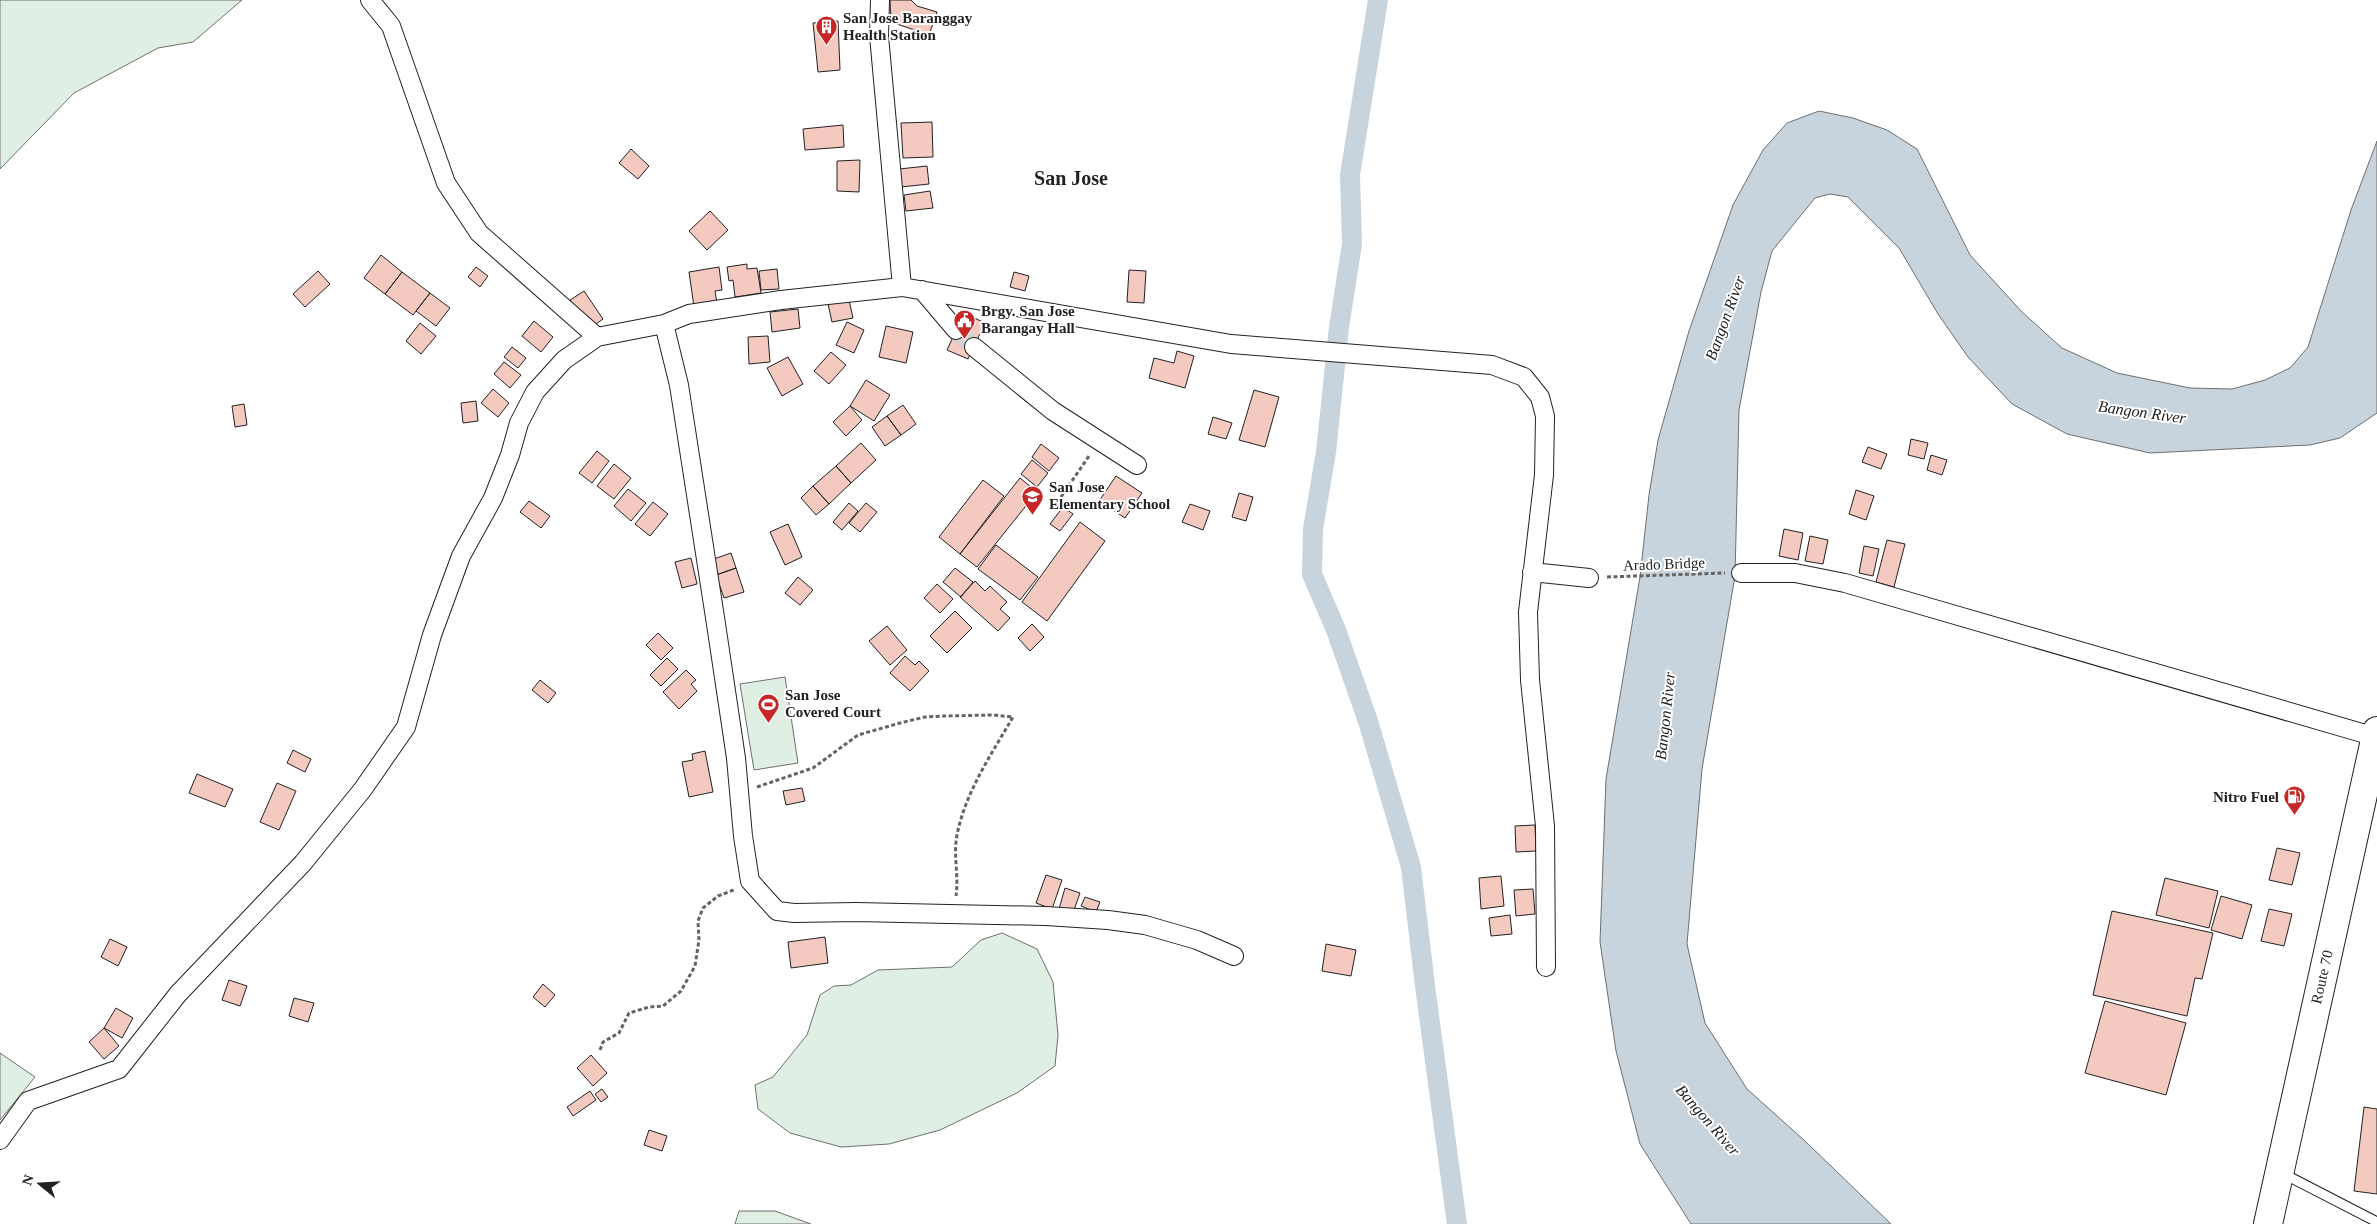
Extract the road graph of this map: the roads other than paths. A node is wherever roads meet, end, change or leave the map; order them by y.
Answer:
1 (370, 0) edge
2 (880, 0) edge
3 (902, 287) junction
4 (922, 290) junction
5 (664, 324) junction
6 (956, 330) tunnel mouth
7 (597, 337) junction
8 (974, 346) tunnel mouth
9 (1137, 465) dead end
10 (1532, 572) junction
11 (1741, 572) road end
12 (1589, 578) road end
13 (2376, 734) edge
14 (1234, 956) dead end
15 (1546, 967) dead end
16 (0, 1140) edge
17 (2279, 1172) junction
18 (2377, 1222) edge
19 (2268, 1224) edge

1 - 7 street
2 - 3 street
3 - 4 street
3 - 5 street
4 - 6 street
4 - 10 street
5 - 7 street
5 - 14 street
7 - 16 street
8 - 9 street
10 - 12 street
10 - 15 street
11 - 13 street
13 - 17 highway, Route 70
17 - 18 lane
17 - 19 highway, Route 70

